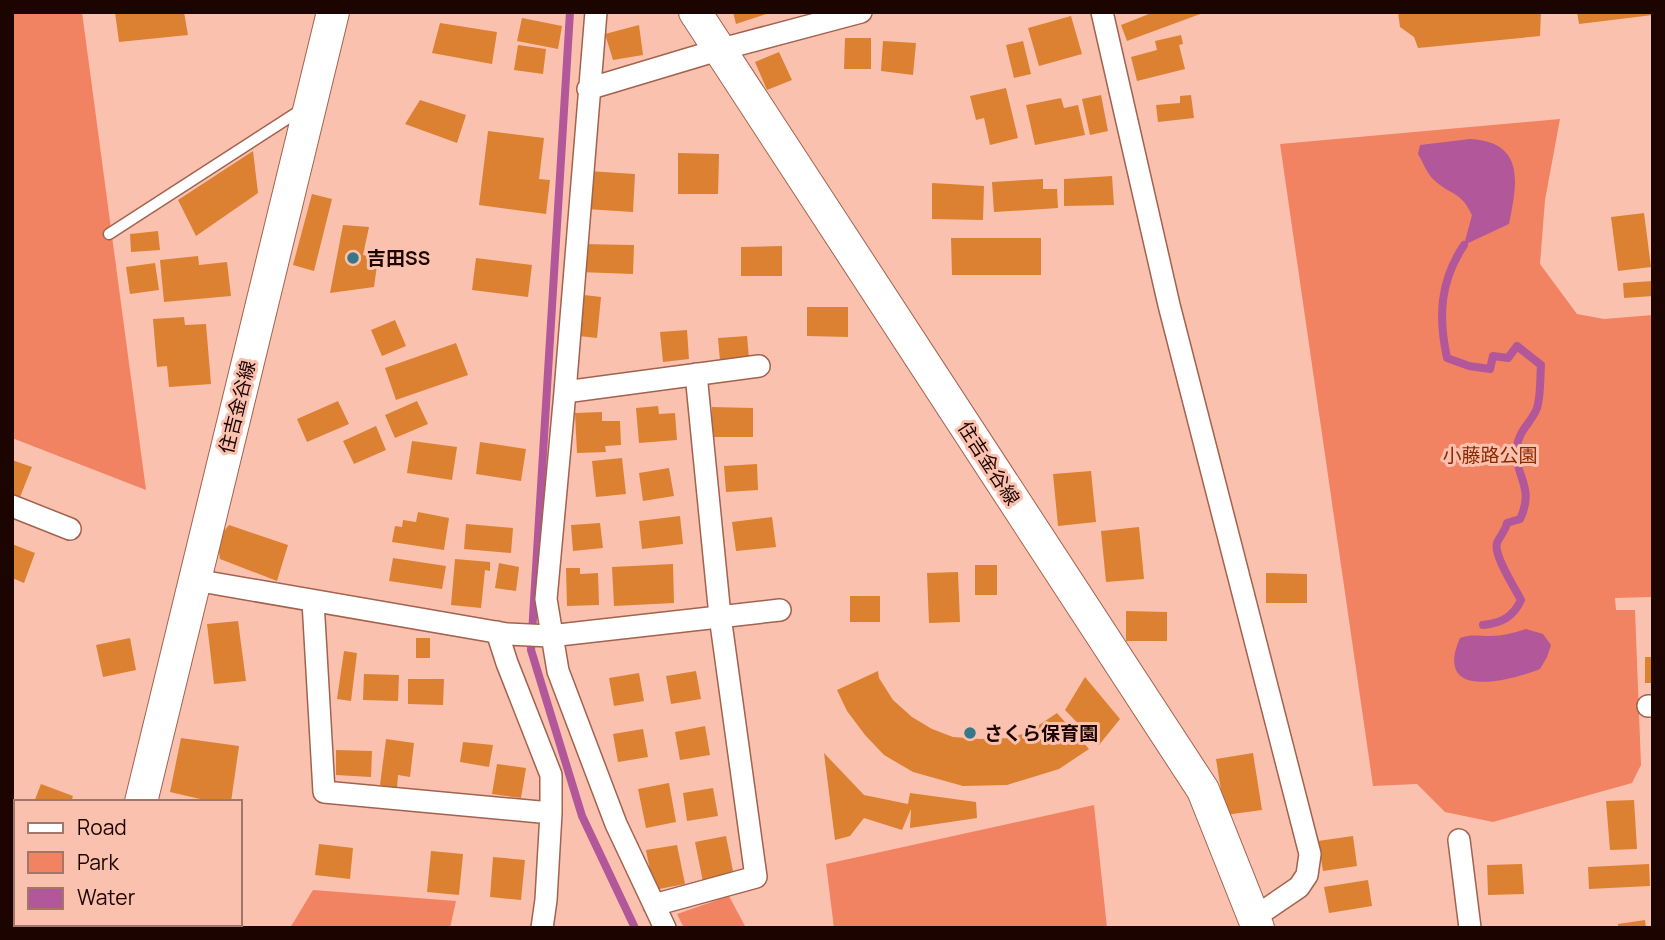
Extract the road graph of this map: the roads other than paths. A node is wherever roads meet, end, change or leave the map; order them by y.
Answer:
1 (333, 12) edge
2 (596, 12) edge
3 (695, 12) edge
4 (861, 12) edge
5 (1102, 12) edge
6 (718, 50) junction
7 (589, 89) junction
8 (310, 104) junction
9 (110, 234) dead end
10 (759, 366) dead end
11 (696, 374) junction
12 (565, 392) junction
13 (12, 506) edge
14 (70, 529) dead end
15 (195, 580) junction
16 (313, 601) junction
17 (780, 610) dead end
18 (720, 616) junction
19 (502, 633) junction
20 (545, 636) junction
21 (141, 800) edge
22 (551, 813) junction
23 (1459, 840) dead end
24 (654, 905) junction
25 (1256, 922) edge
26 (541, 928) edge
27 (665, 928) edge
28 (1470, 928) edge

1 - 8 main road, 住吉金谷線
2 - 7 street
3 - 6 main road, 住吉金谷線
4 - 6 street
5 - 25 street
6 - 7 street
6 - 25 main road, 住吉金谷線
7 - 12 street
8 - 9 lane
8 - 15 main road, 住吉金谷線
10 - 11 street
11 - 12 street
11 - 18 street
12 - 20 street
13 - 14 street
15 - 16 street
15 - 21 main road, 住吉金谷線
16 - 19 street
16 - 22 street
17 - 18 street
18 - 20 street
18 - 24 street
19 - 20 street
19 - 22 street
20 - 24 street
22 - 26 street
23 - 28 street
24 - 27 street

